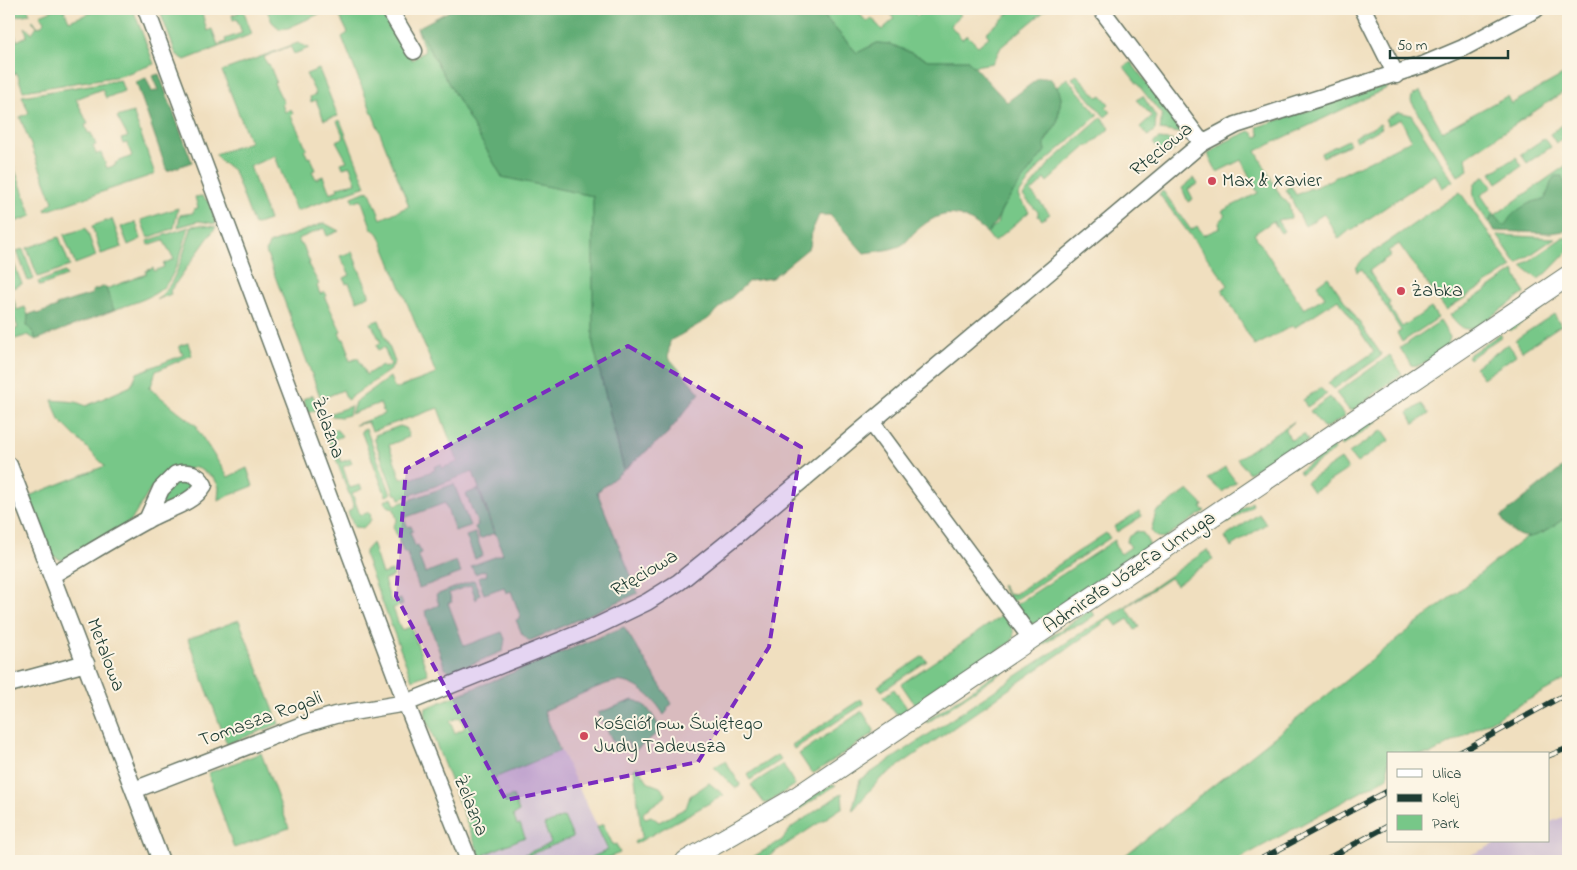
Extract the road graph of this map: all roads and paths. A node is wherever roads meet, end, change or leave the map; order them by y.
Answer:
1 (146, 9) edge
2 (389, 9) edge
3 (1101, 9) edge
4 (1363, 9) edge
5 (1536, 9) edge
6 (414, 51) dead end
7 (1396, 75) junction
8 (1202, 143) junction
9 (1568, 276) edge
10 (872, 423) junction
11 (9, 465) edge
12 (148, 520) dead end
13 (52, 575) junction
14 (1031, 638) junction
15 (86, 663) junction
16 (9, 684) edge
17 (406, 703) junction
18 (134, 790) junction
19 (161, 861) edge
20 (468, 861) edge
21 (686, 861) edge

1 - 17 street, Żelazna
2 - 6 street
3 - 8 street
4 - 7 street
5 - 7 street, Rtęciowa
7 - 8 street, Rtęciowa
8 - 10 street, Rtęciowa
9 - 14 street, Admirała Józefa Unruga
10 - 14 street
10 - 17 street, Rtęciowa
11 - 13 street, Metalowa
12 - 13 street
13 - 15 street, Metalowa
14 - 21 street, Admirała Józefa Unruga
15 - 16 street
15 - 18 street, Metalowa
17 - 18 street, Tomasza Rogali
17 - 20 street, Żelazna
18 - 19 street, Metalowa

